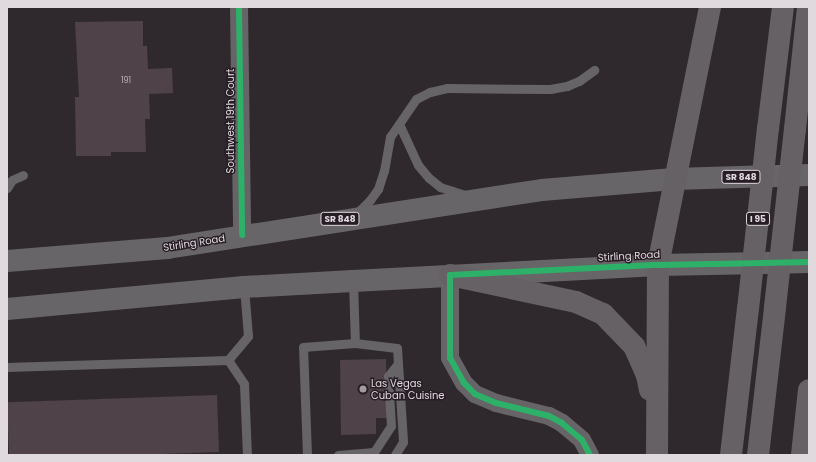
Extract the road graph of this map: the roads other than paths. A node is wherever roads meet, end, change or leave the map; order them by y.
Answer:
1 (239, 7) edge
2 (710, 7) edge
3 (783, 7) edge
4 (808, 7) edge
5 (594, 70) dead end
6 (399, 124) junction
7 (809, 175) edge
8 (23, 176) dead end
9 (674, 179) junction
10 (7, 188) edge
11 (478, 199) junction
12 (352, 218) junction
13 (242, 235) junction
14 (7, 261) edge
15 (809, 262) edge
16 (658, 265) junction
17 (450, 275) junction
18 (353, 281) junction
19 (244, 287) junction
20 (7, 309) edge
21 (355, 343) junction
22 (228, 360) junction
23 (398, 364) junction
24 (7, 367) edge
25 (809, 390) edge
26 (657, 423) junction
27 (247, 455) edge
28 (307, 455) edge
29 (338, 455) edge
30 (395, 455) edge
31 (590, 455) edge
32 (657, 455) edge
33 (732, 455) edge
34 (758, 455) edge
35 (802, 455) edge

1 - 13 street, Southwest 19th Court
2 - 9 highway
3 - 33 highway, I 95, bridge
4 - 34 highway, bridge
5 - 6 lane
6 - 11 lane
6 - 12 lane
7 - 9 main road, Stirling Road / SR 848
8 - 10 lane
9 - 11 main road, Stirling Road / SR 848
9 - 16 highway
11 - 12 main road, Stirling Road / SR 848
12 - 13 main road, Stirling Road / SR 848
13 - 14 main road, Stirling Road / SR 848
15 - 16 main road, Stirling Road
16 - 17 main road, Stirling Road
16 - 26 highway
17 - 18 main road, Stirling Road
17 - 26 highway
17 - 31 street
18 - 19 main road, Stirling Road
18 - 21 lane
19 - 20 main road, Stirling Road
19 - 22 lane
21 - 23 lane
21 - 28 lane
22 - 24 lane
22 - 27 lane
23 - 29 lane
23 - 30 lane
25 - 35 highway
26 - 32 highway

